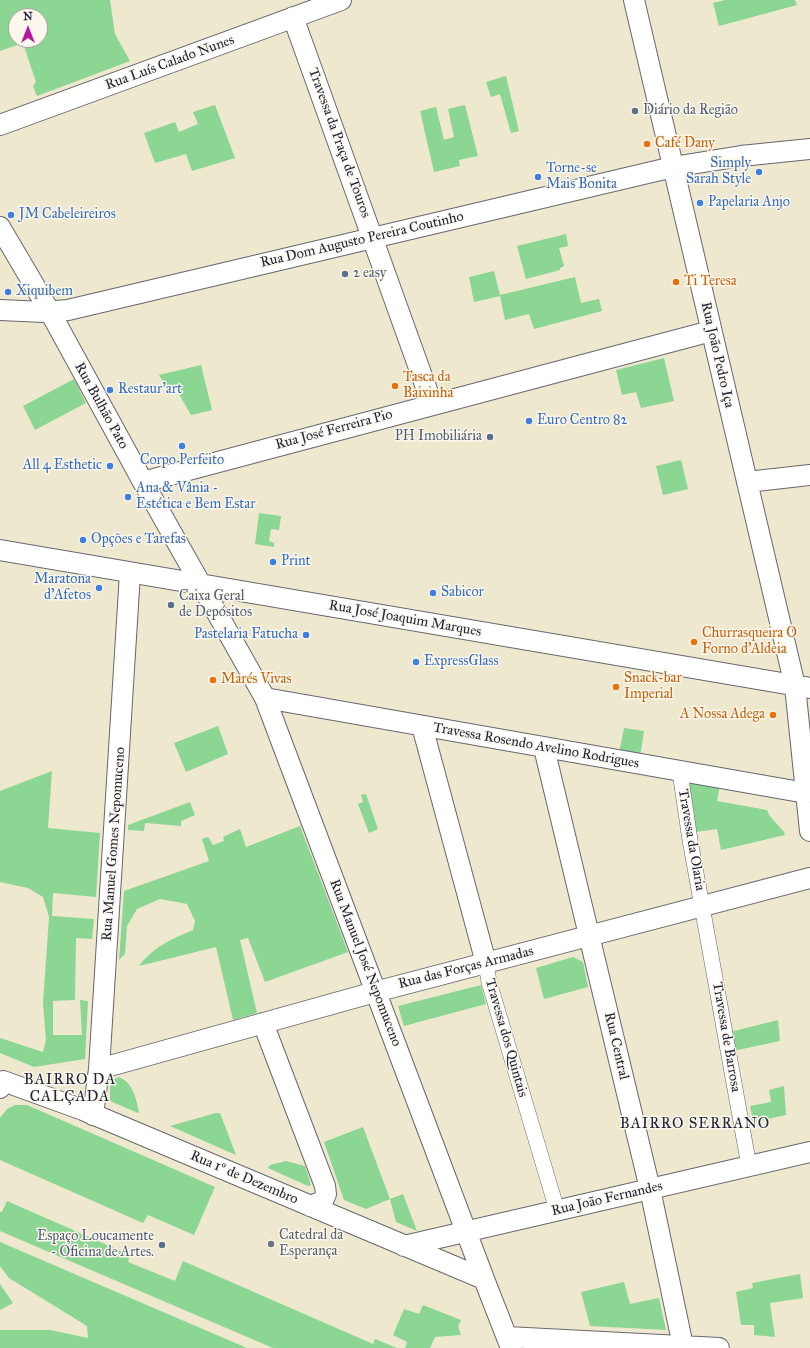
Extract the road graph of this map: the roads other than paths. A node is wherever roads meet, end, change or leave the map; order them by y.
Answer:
1 (340, 0) edge
2 (634, 0) edge
3 (294, 17) junction
4 (0, 125) edge
5 (810, 149) edge
6 (673, 166) junction
7 (0, 227) edge
8 (374, 237) junction
9 (0, 310) edge
10 (50, 312) junction
11 (711, 331) junction
12 (432, 404) junction
13 (810, 475) edge
14 (143, 482) junction
15 (747, 482) junction
16 (0, 550) edge
17 (130, 573) junction
18 (202, 586) junction
19 (802, 687) edge
20 (265, 698) junction
21 (422, 726) junction
22 (544, 748) junction
23 (680, 772) junction
24 (806, 793) junction
25 (810, 831) edge
26 (810, 878) edge
27 (703, 907) junction
28 (590, 936) junction
29 (486, 963) junction
30 (375, 992) junction
31 (263, 1023) junction
32 (99, 1069) junction
33 (2, 1085) edge
34 (93, 1115) junction
35 (810, 1152) edge
36 (749, 1166) junction
37 (650, 1189) junction
38 (310, 1206) junction
39 (557, 1210) junction
40 (466, 1231) junction
41 (404, 1246) junction
42 (484, 1279) junction
43 (509, 1342) edge
44 (683, 1346) junction
45 (719, 1348) edge

1 - 3 street, Rua Luís Calado Nunes
2 - 6 street, Rua João Pedro Iça
3 - 4 street, Rua Luís Calado Nunes
3 - 8 street, Travessa da Praça de Touros
5 - 6 street, Rua Dom Augusto Pereira Coutinho
6 - 8 street, Rua Dom Augusto Pereira Coutinho
6 - 11 street, Rua João Pedro Iça
7 - 10 street, Rua Bulhão Pato
8 - 10 street, Rua Dom Augusto Pereira Coutinho
8 - 12 street, Travessa da Praça de Touros
9 - 10 street, Rua Dom Augusto Pereira Coutinho
10 - 14 street, Rua Bulhão Pato
11 - 12 street, Rua José Ferreira Pio
11 - 15 street, Rua João Pedro Iça
12 - 14 street, Rua José Ferreira Pio
13 - 15 street
14 - 18 street, Rua Bulhão Pato
15 - 19 street, Rua João Pedro Iça
16 - 17 street, Rua José Joaquim Marques
17 - 18 street, Rua José Joaquim Marques
17 - 32 street, Rua Manuel Gomes Nepomuceno
18 - 19 street, Rua José Joaquim Marques
18 - 20 street, Rua Manuel José Nepomuceno
19 - 24 street, Rua João Pedro Iça
20 - 21 street, Travessa Rosendo Avelino Rodrigues
20 - 30 street, Rua Manuel José Nepomuceno
21 - 22 street, Travessa Rosendo Avelino Rodrigues
21 - 29 street, Travessa dos Quintais
22 - 23 street, Travessa Rosendo Avelino Rodrigues
22 - 28 street, Rua Central
23 - 24 street, Travessa Rosendo Avelino Rodrigues
23 - 27 street, Travessa da Olaria
24 - 25 street, Rua João Pedro Iça
26 - 27 street, Rua das Forças Armadas
27 - 28 street, Rua das Forças Armadas
27 - 36 street, Travessa de Barrosa
28 - 29 street, Rua das Forças Armadas
28 - 37 street, Rua Central
29 - 30 street, Rua das Forças Armadas
29 - 39 street, Travessa dos Quintais
30 - 31 street, Rua das Forças Armadas
30 - 40 street, Rua Manuel José Nepomuceno
31 - 32 street, Rua das Forças Armadas
31 - 38 street
32 - 34 street, Rua Manuel Gomes Nepomuceno
33 - 34 street, Rua 1º de Dezembro
34 - 38 street, Rua 1º de Dezembro
35 - 36 street, Rua João Fernandes
36 - 37 street, Rua João Fernandes
37 - 39 street, Rua João Fernandes
37 - 44 street, Rua Central
38 - 41 street, Rua 1º de Dezembro
39 - 40 street, Rua João Fernandes
40 - 41 street, Rua João Fernandes
40 - 42 street, Rua Manuel José Nepomuceno
41 - 42 street, Rua 1º de Dezembro
42 - 43 street, Rua Manuel José Nepomuceno
43 - 44 street
44 - 45 street

